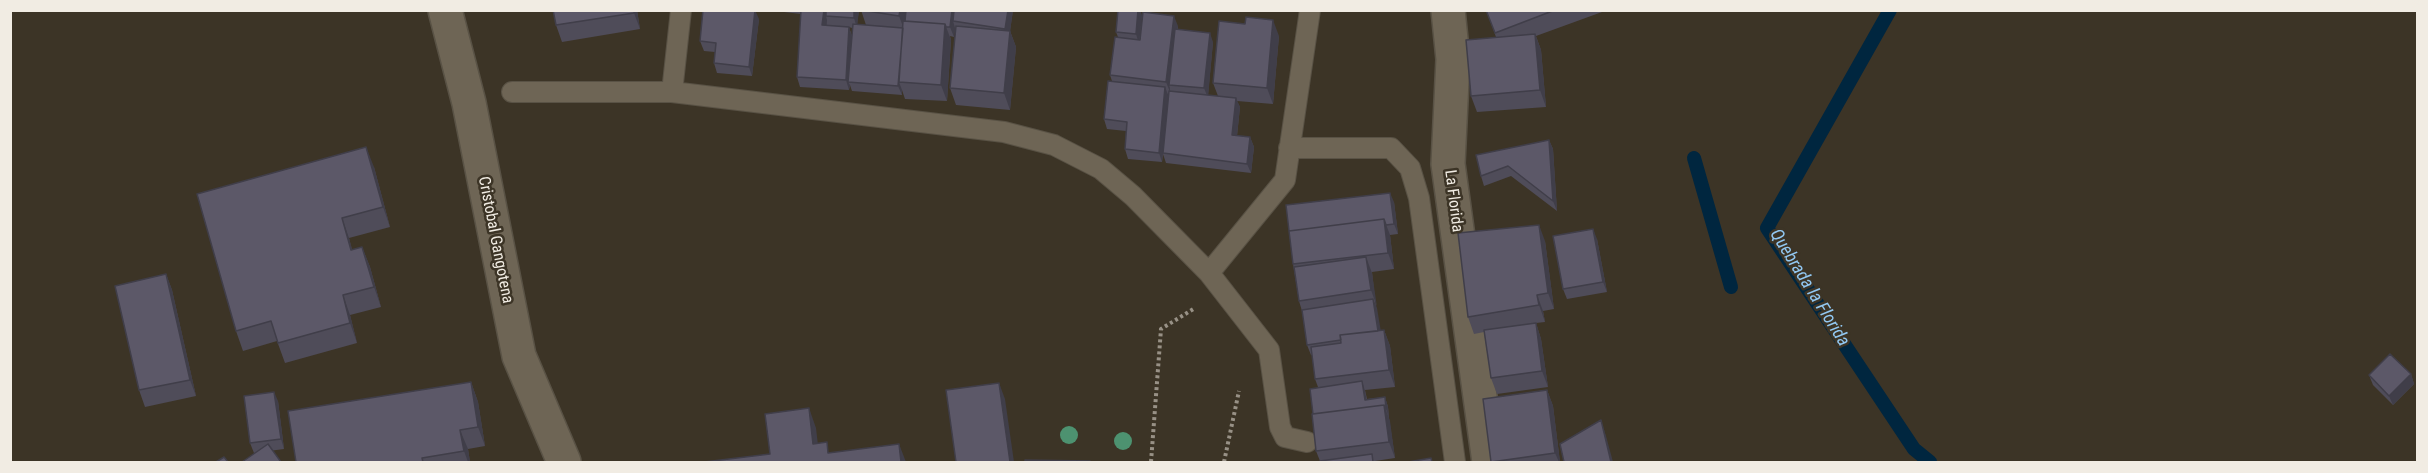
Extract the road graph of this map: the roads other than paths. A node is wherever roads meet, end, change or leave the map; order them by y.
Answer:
1 (445, 10) edge
2 (681, 10) edge
3 (1448, 10) edge
4 (1306, 11) edge
5 (512, 92) dead end
6 (672, 92) junction
7 (1289, 148) junction
8 (1209, 273) junction
9 (1307, 442) dead end
10 (564, 462) edge
11 (1455, 462) edge
12 (1488, 462) edge

1 - 10 street, Cristobal Gangotena
2 - 6 lane
3 - 12 street, La Florida
4 - 7 lane
5 - 6 lane
6 - 8 lane
7 - 8 lane
7 - 11 lane
8 - 9 lane

